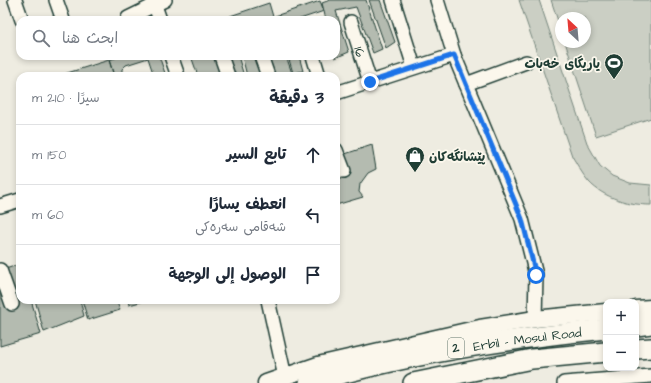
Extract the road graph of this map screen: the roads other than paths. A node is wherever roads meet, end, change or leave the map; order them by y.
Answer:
1 (15, 0) edge
2 (56, 0) edge
3 (393, 0) edge
4 (437, 0) edge
5 (158, 1) edge
6 (21, 16) edge
7 (62, 16) edge
8 (132, 16) edge
9 (160, 16) edge
10 (351, 22) dead end
11 (454, 55) junction
12 (172, 60) edge
13 (222, 60) edge
14 (262, 60) edge
15 (314, 60) edge
16 (526, 62) dead end
17 (414, 67) junction
18 (177, 72) edge
19 (227, 72) edge
20 (266, 72) edge
21 (318, 72) edge
22 (370, 82) junction
23 (466, 84) junction
24 (340, 92) edge
25 (340, 160) edge
26 (344, 171) dead end
27 (16, 201) edge
28 (0, 206) edge
29 (0, 270) edge
30 (12, 304) dead end
31 (269, 304) edge
32 (651, 308) edge
33 (639, 309) edge
34 (603, 312) edge
35 (535, 319) junction
36 (651, 324) edge
37 (639, 326) edge
38 (603, 329) edge
39 (528, 337) junction
40 (651, 348) edge
41 (639, 349) edge
42 (603, 352) edge
43 (532, 359) junction
44 (353, 364) junction
45 (285, 376) junction
46 (651, 376) edge
47 (266, 383) edge
48 (309, 383) edge
49 (413, 383) edge
50 (564, 383) edge

1 - 6 street
2 - 7 street
3 - 17 street
4 - 11 street
5 - 8 street
5 - 9 street
10 - 22 street, 16
11 - 17 street
11 - 23 street
12 - 18 street
13 - 19 street
14 - 20 street
15 - 21 street
16 - 23 street
17 - 22 street
22 - 24 street
23 - 35 street
25 - 26 street
27 - 28 street
29 - 30 street
31 - 45 street
32 - 33 main road
34 - 35 main road
35 - 44 main road
36 - 37 highway
38 - 39 highway, Erbil - Mosul Road / 2
39 - 43 highway
39 - 44 highway, Erbil - Mosul Road / 2
40 - 41 highway
42 - 43 highway, Erbil - Mosul Road / 2
43 - 49 highway, Erbil - Mosul Road / 2
44 - 45 main road
44 - 48 highway, Erbil - Mosul Road / 2
45 - 47 main road
46 - 50 street

